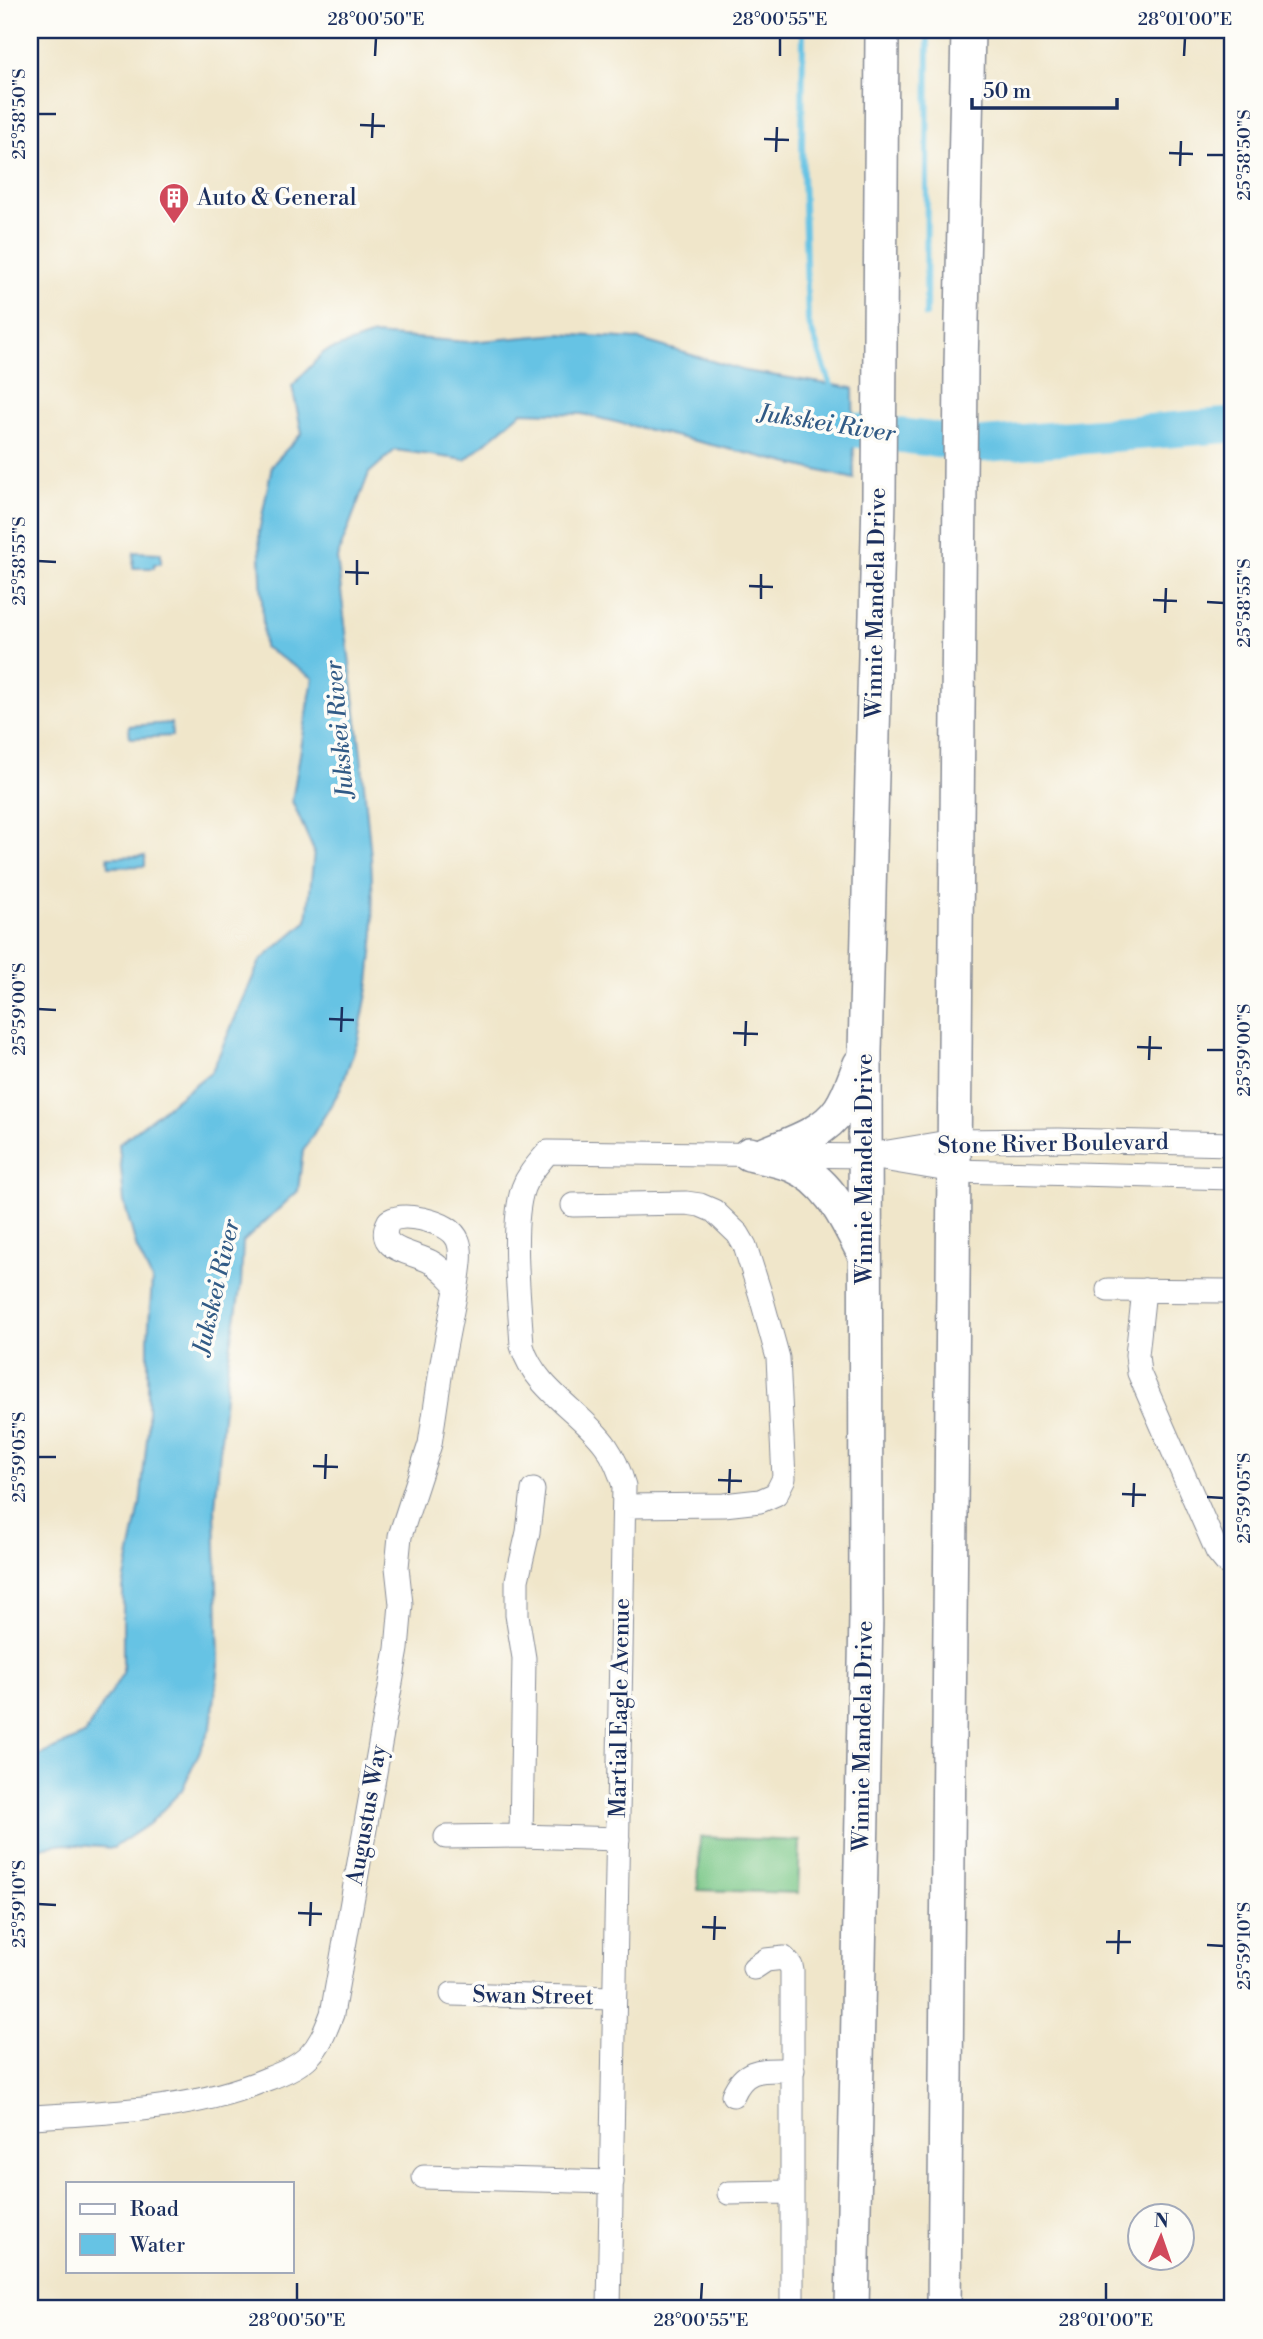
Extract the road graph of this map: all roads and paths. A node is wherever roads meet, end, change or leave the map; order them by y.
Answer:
1 (882, 30) edge
2 (968, 30) edge
3 (865, 1052) junction
4 (1233, 1144) edge
5 (548, 1152) joint
6 (757, 1154) junction
7 (865, 1156) junction
8 (954, 1156) junction
9 (1233, 1178) edge
10 (573, 1205) dead end
11 (425, 1220) junction
12 (421, 1256) junction
13 (865, 1257) junction
14 (457, 1285) junction
15 (1108, 1290) dead end
16 (1144, 1290) junction
17 (1226, 1290) dead end
18 (533, 1490) dead end
19 (624, 1506) junction
20 (1233, 1565) edge
21 (521, 1836) junction
22 (446, 1837) dead end
23 (618, 1839) junction
24 (754, 1968) dead end
25 (452, 1994) dead end
26 (614, 1998) junction
27 (793, 2070) junction
28 (733, 2095) dead end
29 (30, 2117) edge
30 (424, 2177) dead end
31 (612, 2182) junction
32 (792, 2192) junction
33 (729, 2193) dead end
34 (609, 2309) edge
35 (791, 2309) edge
36 (852, 2309) edge
37 (944, 2309) edge

1 - 3 main road, Winnie Mandela Drive
2 - 8 main road
3 - 6 main road
3 - 7 main road, Winnie Mandela Drive
4 - 8 street, Stone River Boulevard
5 - 6 street, Stone River Boulevard
5 - 19 street, Martial Eagle Avenue
6 - 7 street, Stone River Boulevard
6 - 13 main road
7 - 8 street, Stone River Boulevard
7 - 13 main road, Winnie Mandela Drive
8 - 9 street, Stone River Boulevard
8 - 37 main road
10 - 19 street
11 - 12 street
11 - 12 street, Augustus Way
11 - 14 street, Augustus Way
12 - 14 street, Augustus Way
13 - 36 main road, Winnie Mandela Drive
14 - 29 street, Augustus Way
15 - 16 street
16 - 17 street
16 - 20 street
18 - 21 street
19 - 23 street, Martial Eagle Avenue
21 - 22 street
21 - 23 street
23 - 26 street, Martial Eagle Avenue
24 - 27 street
25 - 26 street, Swan Street
26 - 31 street, Martial Eagle Avenue
27 - 28 street
27 - 32 street
30 - 31 street
31 - 34 street, Martial Eagle Avenue
32 - 33 street
32 - 35 street

